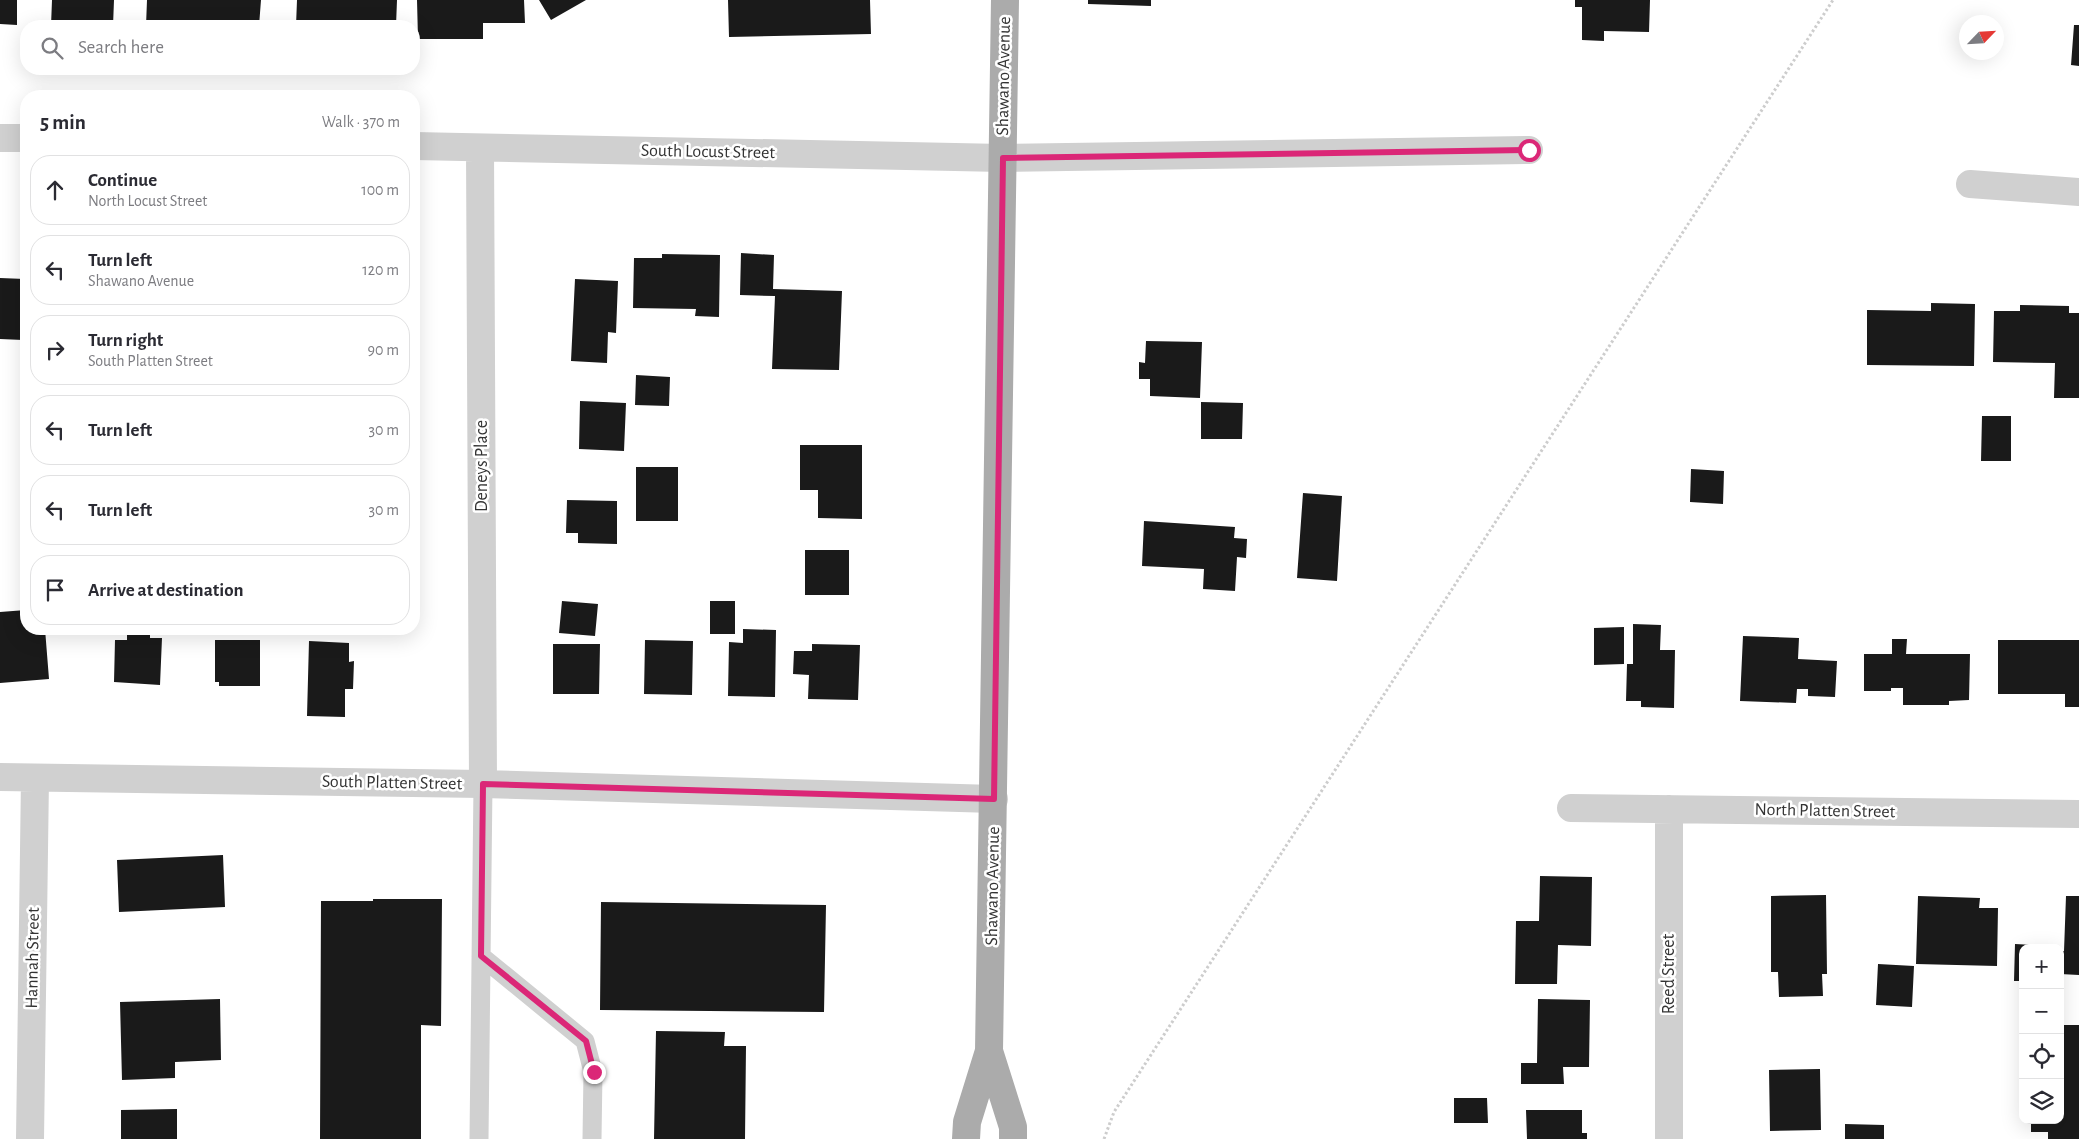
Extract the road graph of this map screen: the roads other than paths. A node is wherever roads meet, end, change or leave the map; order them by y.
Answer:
1 (1005, 0) edge
2 (0, 138) edge
3 (20, 138) edge
4 (420, 146) edge
5 (480, 148) junction
6 (1529, 150) dead end
7 (1003, 158) junction
8 (1970, 184) dead end
9 (2079, 192) edge
10 (0, 777) edge
11 (36, 778) junction
12 (483, 784) junction
13 (994, 799) junction
14 (1571, 808) dead end
15 (1669, 809) junction
16 (2079, 814) edge
17 (481, 956) junction
18 (990, 1051) junction
19 (30, 1139) edge
20 (479, 1139) edge
21 (592, 1139) edge
22 (966, 1139) edge
23 (1013, 1139) edge
24 (1669, 1139) edge

1 - 7 main road, Shawano Avenue
2 - 3 street
4 - 5 street, South Locust Street
5 - 7 street, South Locust Street
5 - 12 street, Deneys Place
6 - 7 street, South Locust Street
7 - 13 main road, Shawano Avenue
8 - 9 street
10 - 11 street, South Platten Street
11 - 12 street, South Platten Street
11 - 19 street, Hannah Street
12 - 13 street, South Platten Street
12 - 17 lane
13 - 18 main road, Shawano Avenue
14 - 15 street, North Platten Street
15 - 16 street, North Platten Street
15 - 24 street, Reed Street
17 - 20 lane
17 - 21 lane
18 - 22 main road, Shawano Avenue
18 - 23 main road, Shawano Avenue

